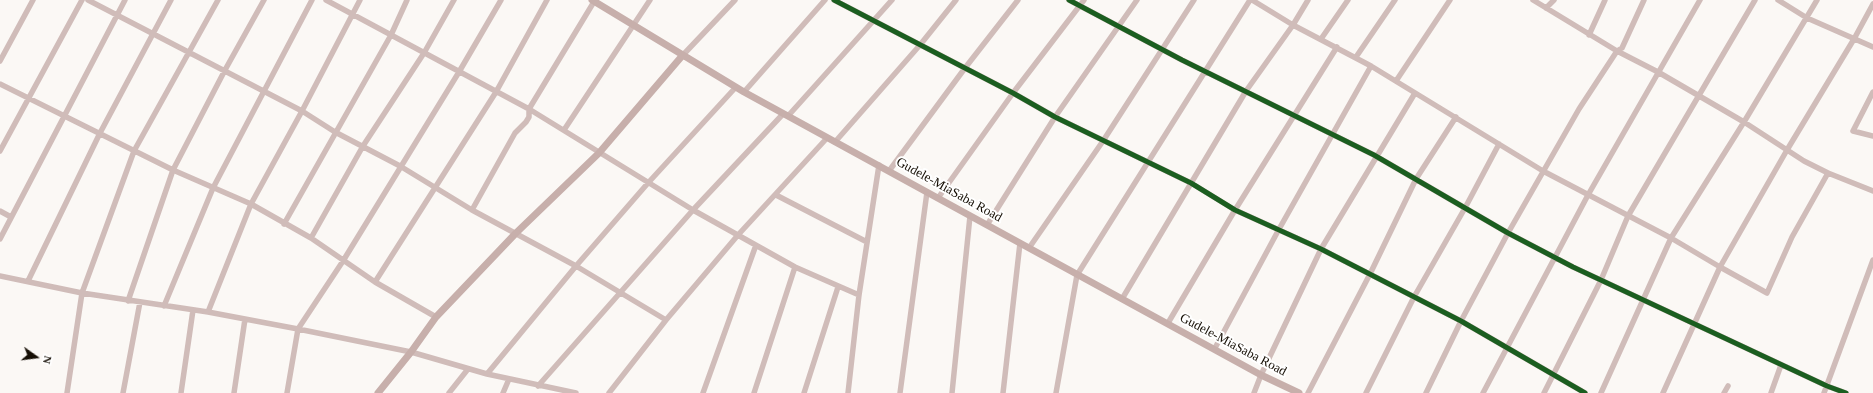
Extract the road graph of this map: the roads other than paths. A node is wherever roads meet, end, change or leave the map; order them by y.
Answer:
1 (34, 0) edge
2 (82, 0) edge
3 (88, 0) edge
4 (125, 0) edge
5 (171, 0) edge
6 (218, 0) edge
7 (264, 0) edge
8 (312, 0) edge
9 (326, 0) edge
10 (360, 0) edge
11 (407, 0) edge
12 (454, 0) edge
13 (501, 0) edge
14 (547, 0) edge
15 (650, 0) edge
16 (735, 0) edge
17 (825, 0) edge
18 (834, 0) edge
19 (892, 0) edge
20 (956, 0) edge
21 (1018, 0) edge
22 (1069, 0) edge
23 (1084, 0) edge
24 (1137, 0) edge
25 (1194, 0) edge
26 (1251, 0) edge
27 (1308, 0) edge
28 (1348, 0) edge
29 (1395, 0) edge
30 (1450, 0) edge
31 (1533, 0) edge
32 (1554, 0) edge
33 (1606, 0) edge
34 (1644, 0) edge
35 (1700, 0) edge
36 (1755, 0) edge
37 (1778, 0) edge
38 (1817, 0) edge
39 (594, 1) edge
40 (1873, 4) edge
41 (1080, 6) junction
42 (1546, 8) junction
43 (352, 14) junction
44 (117, 15) junction
45 (1807, 18) junction
46 (873, 21) junction
47 (633, 24) junction
48 (1293, 25) junction
49 (1118, 26) junction
50 (154, 33) junction
51 (390, 35) junction
52 (1589, 35) junction
53 (1321, 39) junction
54 (1854, 40) junction
55 (920, 45) junction
56 (1337, 47) junction
57 (1873, 47) edge
58 (1162, 49) junction
59 (189, 52) junction
60 (1617, 52) junction
61 (424, 54) junction
62 (682, 56) junction
63 (1356, 57) junction
64 (0, 61) edge
65 (1371, 66) junction
66 (965, 68) junction
67 (225, 70) junction
68 (1204, 71) junction
69 (459, 72) junction
70 (1658, 72) junction
71 (1396, 82) junction
72 (0, 84) edge
73 (736, 87) junction
74 (264, 90) junction
75 (1246, 91) junction
76 (496, 92) junction
77 (744, 92) junction
78 (1873, 92) edge
79 (1013, 93) junction
80 (1415, 93) junction
81 (1698, 95) junction
82 (28, 97) junction
83 (529, 109) junction
84 (302, 111) junction
85 (65, 115) junction
86 (786, 115) junction
87 (1293, 116) junction
88 (1055, 117) junction
89 (1456, 118) junction
90 (1744, 122) junction
91 (564, 130) junction
92 (335, 132) junction
93 (100, 133) junction
94 (1332, 134) junction
95 (1873, 136) edge
96 (827, 138) junction
97 (1103, 141) junction
98 (835, 142) junction
99 (1499, 144) junction
100 (363, 146) junction
101 (1787, 150) junction
102 (0, 151) edge
103 (134, 151) junction
104 (599, 153) junction
105 (1377, 156) junction
106 (1150, 162) junction
107 (879, 165) junction
108 (400, 166) junction
109 (173, 170) junction
110 (889, 171) junction
111 (1543, 171) junction
112 (1828, 173) junction
113 (1416, 179) junction
114 (648, 183) junction
115 (1191, 183) junction
116 (434, 187) junction
117 (213, 188) junction
118 (1873, 191) edge
119 (927, 192) junction
120 (776, 195) junction
121 (1588, 195) junction
122 (938, 198) junction
123 (251, 204) junction
124 (1465, 208) junction
125 (472, 210) junction
126 (693, 210) junction
127 (1235, 210) junction
128 (0, 211) edge
129 (970, 216) junction
130 (1628, 216) junction
131 (11, 217) junction
132 (284, 224) junction
133 (987, 225) junction
134 (1278, 231) junction
135 (516, 233) junction
136 (1508, 234) junction
137 (738, 235) junction
138 (311, 238) junction
139 (1671, 238) junction
140 (0, 239) edge
141 (867, 242) junction
142 (1020, 243) junction
143 (756, 245) junction
144 (1029, 248) junction
145 (1321, 250) junction
146 (1556, 258) junction
147 (343, 261) junction
148 (1872, 263) edge
149 (576, 266) junction
150 (795, 268) junction
151 (1720, 268) junction
152 (1078, 274) junction
153 (1370, 274) junction
154 (0, 276) edge
155 (1601, 280) junction
156 (28, 281) junction
157 (375, 282) junction
158 (838, 287) junction
159 (621, 292) junction
160 (82, 293) junction
161 (859, 295) junction
162 (1414, 297) junction
163 (1122, 299) junction
164 (1643, 300) junction
165 (128, 301) junction
166 (140, 302) junction
167 (164, 306) junction
168 (193, 310) junction
169 (208, 312) junction
170 (436, 317) junction
171 (245, 318) junction
172 (666, 320) junction
173 (1462, 321) junction
174 (1168, 323) junction
175 (1694, 324) junction
176 (298, 329) junction
177 (1507, 347) junction
178 (1214, 348) junction
179 (411, 352) junction
180 (1781, 365) junction
181 (468, 369) junction
182 (487, 374) junction
183 (1261, 375) junction
184 (1553, 375) junction
185 (509, 379) junction
186 (538, 386) junction
187 (1728, 386) dead end
188 (1827, 386) junction
189 (555, 391) edge
190 (67, 393) edge
191 (123, 393) edge
192 (181, 393) edge
193 (234, 393) edge
194 (287, 393) edge
195 (378, 393) edge
196 (449, 393) edge
197 (503, 393) edge
198 (576, 393) edge
199 (609, 393) edge
200 (703, 393) edge
201 (754, 393) edge
202 (804, 393) edge
203 (848, 393) edge
204 (900, 393) edge
205 (952, 393) edge
206 (1003, 393) edge
207 (1056, 393) edge
208 (1254, 393) edge
209 (1299, 393) edge
210 (1308, 393) edge
211 (1366, 393) edge
212 (1426, 393) edge
213 (1483, 393) edge
214 (1544, 393) edge
215 (1585, 393) edge
216 (1601, 393) edge
217 (1663, 393) edge
218 (1724, 393) edge
219 (1771, 393) edge
220 (1824, 393) edge
221 (1846, 393) edge

1 - 64 street
2 - 82 street
3 - 44 street
4 - 44 street
5 - 50 street
6 - 59 street
7 - 67 street
8 - 74 street
9 - 43 street
10 - 43 street
11 - 51 street
12 - 61 street
13 - 69 street
14 - 76 street
15 - 47 street
16 - 62 street
17 - 77 street
18 - 46 street
19 - 46 street
20 - 55 street
21 - 66 street
22 - 41 street
23 - 41 street
24 - 49 street
25 - 58 street
26 - 48 street
26 - 68 street
27 - 48 street
28 - 53 street
29 - 63 street
30 - 71 street
31 - 42 street
32 - 42 street
33 - 52 street
34 - 60 street
35 - 70 street
36 - 81 street
37 - 45 street
38 - 45 street
39 - 47 street, Gudele-MiaSaba Road
39 - 83 street
40 - 54 street
41 - 49 street
41 - 79 street
42 - 52 street
43 - 51 street
43 - 84 street
44 - 50 street
44 - 85 street
45 - 54 street
45 - 90 street
46 - 55 street
46 - 86 street
47 - 62 street, Gudele-MiaSaba Road
47 - 91 street
48 - 53 street
48 - 75 street
49 - 58 street
49 - 88 street
50 - 59 street
50 - 93 street
51 - 61 street
51 - 92 street
52 - 60 street
53 - 56 street
54 - 57 street
54 - 101 street
55 - 66 street
55 - 98 street
56 - 63 street
56 - 87 street
58 - 68 street
58 - 97 street
59 - 67 street
59 - 103 street
60 - 70 street
60 - 111 street
61 - 69 street
61 - 100 street
62 - 73 street, Gudele-MiaSaba Road
62 - 104 street
63 - 65 street
65 - 71 street
65 - 94 street
66 - 79 street
66 - 110 street
67 - 74 street
67 - 109 street
68 - 75 street
68 - 106 street
69 - 76 street
69 - 108 street
70 - 81 street
70 - 121 street
71 - 80 street
72 - 82 street
73 - 77 street, Gudele-MiaSaba Road
73 - 114 street
74 - 84 street
74 - 117 street
75 - 87 street
75 - 115 street
76 - 83 street
76 - 116 street
77 - 86 street, Gudele-MiaSaba Road
78 - 95 street
79 - 88 street
79 - 122 street
80 - 89 street
80 - 105 street
81 - 90 street
81 - 130 street
82 - 85 street
82 - 102 street
83 - 91 street
83 - 125 street
84 - 92 street
84 - 123 street
85 - 93 street
85 - 131 street
86 - 96 street, Gudele-MiaSaba Road
86 - 126 street
87 - 94 street
87 - 127 street
88 - 97 street
88 - 133 street
89 - 99 street
89 - 113 street
90 - 101 street
90 - 139 street
91 - 104 street
92 - 100 street
92 - 132 street
93 - 103 street
93 - 156 street
94 - 105 street
94 - 134 street
96 - 98 street, Gudele-MiaSaba Road
96 - 120 street
97 - 106 street
97 - 144 street
98 - 107 street, Gudele-MiaSaba Road
99 - 111 street
99 - 124 street
100 - 108 street
100 - 138 street
101 - 112 street
101 - 151 street
103 - 109 street
103 - 160 street
104 - 114 street
104 - 135 street
105 - 113 street
105 - 145 street
106 - 115 street
106 - 152 street
107 - 110 street, Gudele-MiaSaba Road
107 - 141 street
108 - 116 street
108 - 147 street
109 - 117 street
109 - 165 street
110 - 119 street, Gudele-MiaSaba Road
111 - 121 street
111 - 136 street
112 - 118 street
112 - 151 street
113 - 124 street
113 - 153 street
114 - 126 street
114 - 149 street
115 - 127 street
115 - 163 street
116 - 125 street
116 - 157 street
117 - 123 street
117 - 167 street
119 - 122 street, Gudele-MiaSaba Road
119 - 204 street
120 - 137 street
120 - 141 street
121 - 130 street
121 - 146 street
122 - 129 street, Gudele-MiaSaba Road
123 - 132 street
123 - 169 street
124 - 136 street
124 - 162 street
125 - 135 street
126 - 137 street
126 - 159 street
127 - 134 street
127 - 174 street
128 - 131 street
129 - 133 street, Gudele-MiaSaba Road
129 - 205 street
130 - 139 street
130 - 155 street
131 - 140 street
132 - 138 street
133 - 142 street, Gudele-MiaSaba Road
134 - 145 street
134 - 178 street
135 - 149 street
135 - 170 street
136 - 146 street
136 - 173 street
137 - 143 street
137 - 172 street
138 - 147 street
139 - 151 street
139 - 164 street
141 - 161 street
142 - 144 street, Gudele-MiaSaba Road
142 - 206 street
143 - 150 street
143 - 200 street
144 - 152 street, Gudele-MiaSaba Road
145 - 153 street
145 - 183 street
146 - 155 street
146 - 177 street
147 - 157 street
147 - 176 street
148 - 188 street
149 - 159 street
149 - 182 street
150 - 158 street
150 - 201 street
151 - 175 street
152 - 163 street, Gudele-MiaSaba Road
152 - 207 street
153 - 162 street
153 - 210 street
154 - 156 street
155 - 164 street
155 - 184 street
156 - 160 street
157 - 170 street
158 - 161 street
158 - 202 street
159 - 172 street
159 - 186 street
160 - 165 street
160 - 190 street
161 - 203 street
162 - 173 street
162 - 211 street
163 - 174 street, Gudele-MiaSaba Road
164 - 175 street
164 - 216 street
165 - 166 street
166 - 167 street
166 - 191 street
167 - 168 street
168 - 169 street
168 - 192 street
169 - 171 street
170 - 179 street
171 - 176 street
171 - 193 street
172 - 199 street
173 - 177 street
173 - 212 street
174 - 178 street, Gudele-MiaSaba Road
175 - 180 street
175 - 217 street
176 - 179 street
176 - 194 street
177 - 184 street
177 - 213 street
178 - 183 street, Gudele-MiaSaba Road
179 - 181 street
179 - 195 street
180 - 188 street
180 - 219 street
181 - 182 street
181 - 196 street
182 - 185 street
183 - 208 street
183 - 209 street, Gudele-MiaSaba Road
184 - 214 street
184 - 215 street
185 - 186 street
185 - 197 street
186 - 189 street
187 - 218 street
188 - 220 street
188 - 221 street
189 - 198 street

